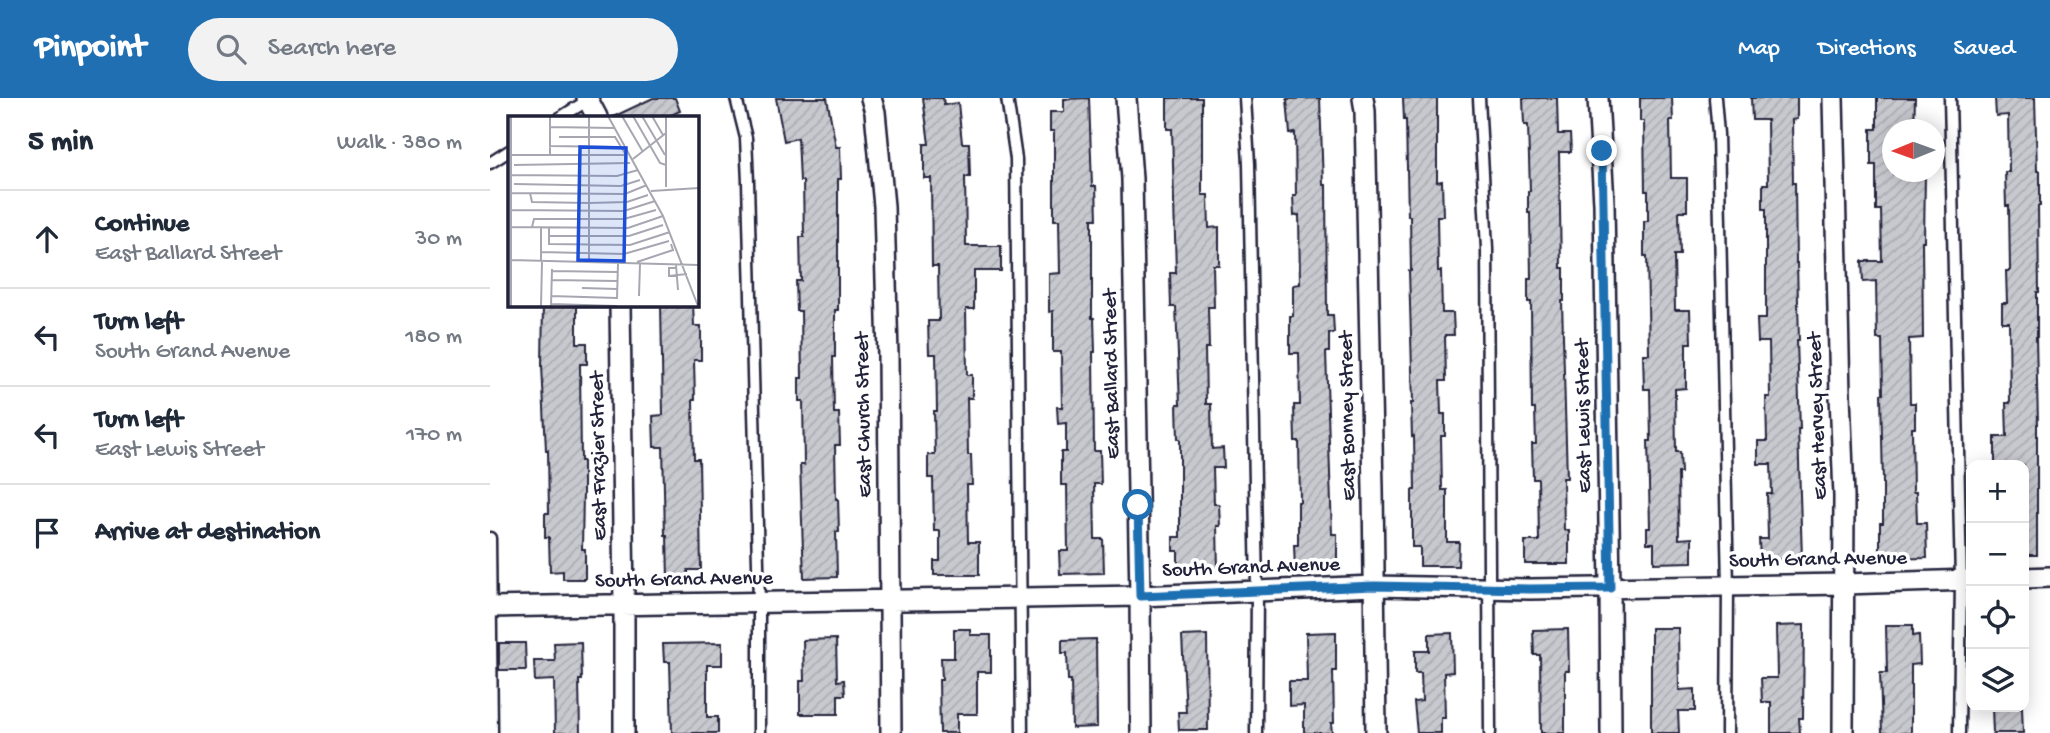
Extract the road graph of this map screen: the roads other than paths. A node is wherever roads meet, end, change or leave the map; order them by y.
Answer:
1 (736, 98) edge
2 (871, 98) edge
3 (1007, 98) edge
4 (1126, 98) edge
5 (1245, 98) edge
6 (1363, 98) edge
7 (1479, 98) edge
8 (1598, 98) edge
9 (1715, 98) edge
10 (1833, 98) edge
11 (1950, 98) edge
12 (591, 103) edge
13 (563, 116) edge
14 (508, 152) edge
15 (490, 163) edge
16 (620, 306) edge
17 (490, 538) edge
18 (2029, 578) edge
19 (2050, 578) edge
20 (1966, 580) edge
21 (1844, 584) junction
22 (1374, 586) junction
23 (1728, 586) junction
24 (1610, 588) junction
25 (1490, 589) junction
26 (1256, 591) junction
27 (1140, 596) junction
28 (1021, 598) junction
29 (890, 600) junction
30 (759, 603) junction
31 (624, 605) junction
32 (491, 607) edge
33 (492, 733) edge
34 (624, 733) edge
35 (759, 733) edge
36 (891, 733) edge
37 (1022, 733) edge
38 (1141, 733) edge
39 (1256, 733) edge
40 (1376, 733) edge
41 (1490, 733) edge
42 (1611, 733) edge
43 (1727, 733) edge
44 (1843, 733) edge
45 (1959, 733) edge

1 - 30 lane
2 - 29 street, East Church Street
3 - 28 lane
4 - 27 street, East Ballard Street
5 - 26 lane
6 - 22 street, East Bonney Street
7 - 25 lane
8 - 24 street, East Lewis Street
9 - 23 lane
10 - 21 street, East Hervey Street
11 - 20 lane
12 - 13 lane
14 - 15 lane
16 - 31 street, East Frazier Street
17 - 32 lane
18 - 19 street
20 - 21 street, South Grand Avenue
20 - 45 lane
21 - 23 street, South Grand Avenue
21 - 44 street, East Hervey Street
22 - 25 street, South Grand Avenue
22 - 26 street, South Grand Avenue
22 - 40 street, East Bonney Street
23 - 24 street, South Grand Avenue
23 - 43 lane
24 - 25 street, South Grand Avenue
24 - 42 street, East Lewis Street
25 - 41 lane
26 - 27 street, South Grand Avenue
26 - 39 lane
27 - 28 street, South Grand Avenue
27 - 38 street, East Ballard Street
28 - 29 street, South Grand Avenue
28 - 37 lane
29 - 30 street, South Grand Avenue
29 - 36 street, East Church Street
30 - 31 street, South Grand Avenue
30 - 35 lane
31 - 32 street, South Grand Avenue
31 - 34 street, East Frazier Street
32 - 33 lane

